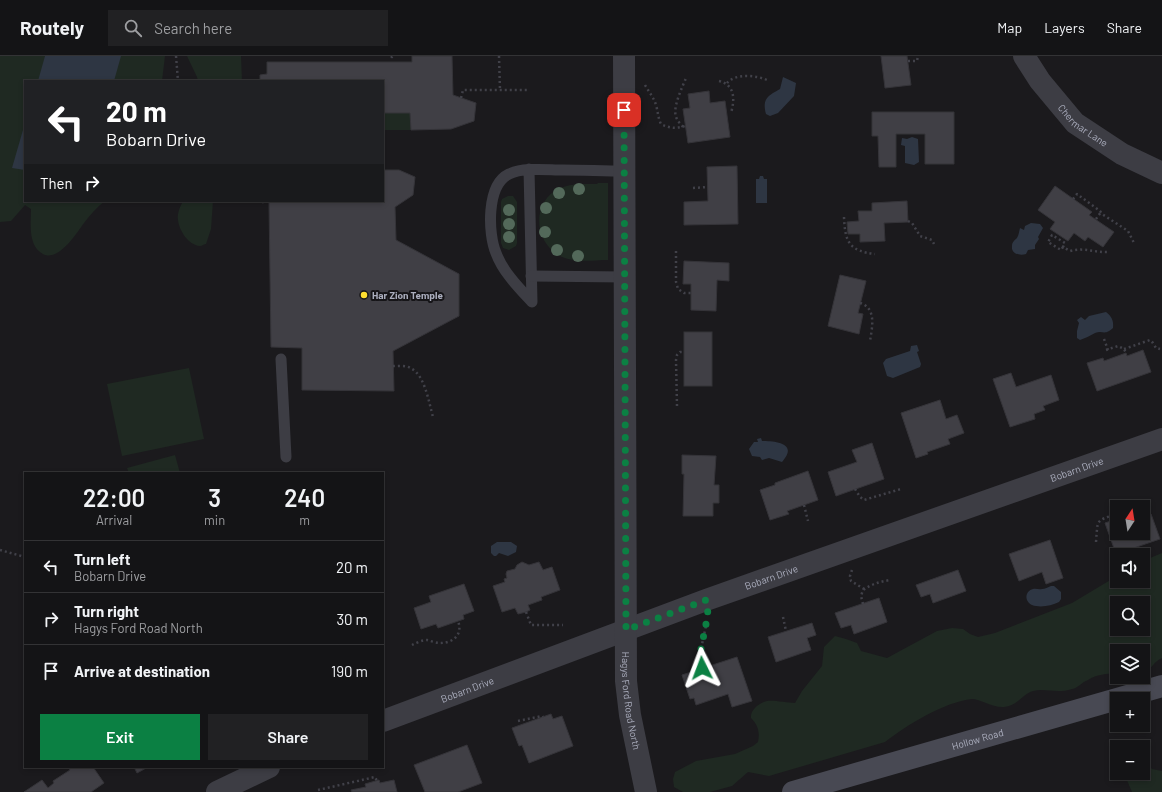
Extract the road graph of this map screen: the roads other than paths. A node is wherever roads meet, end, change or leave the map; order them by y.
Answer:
1 (624, 56) edge
2 (1024, 56) edge
3 (529, 169) junction
4 (624, 171) junction
5 (1162, 173) edge
6 (531, 276) junction
7 (625, 277) junction
8 (281, 359) dead end
9 (1162, 439) edge
10 (286, 457) dead end
11 (626, 630) junction
12 (1162, 686) edge
13 (384, 721) edge
14 (268, 768) edge
15 (217, 792) edge
16 (646, 792) edge
17 (792, 792) edge

1 - 4 street, Hagys Ford Road North
2 - 5 street, Chermar Lane
3 - 4 lane
3 - 6 lane
3 - 6 lane
4 - 7 street, Hagys Ford Road North
6 - 7 lane
7 - 11 street, Hagys Ford Road North
8 - 10 lane
9 - 11 street, Bobarn Drive
11 - 13 street, Bobarn Drive
11 - 16 street, Hagys Ford Road North
12 - 17 main road, Hollow Road
14 - 15 street

